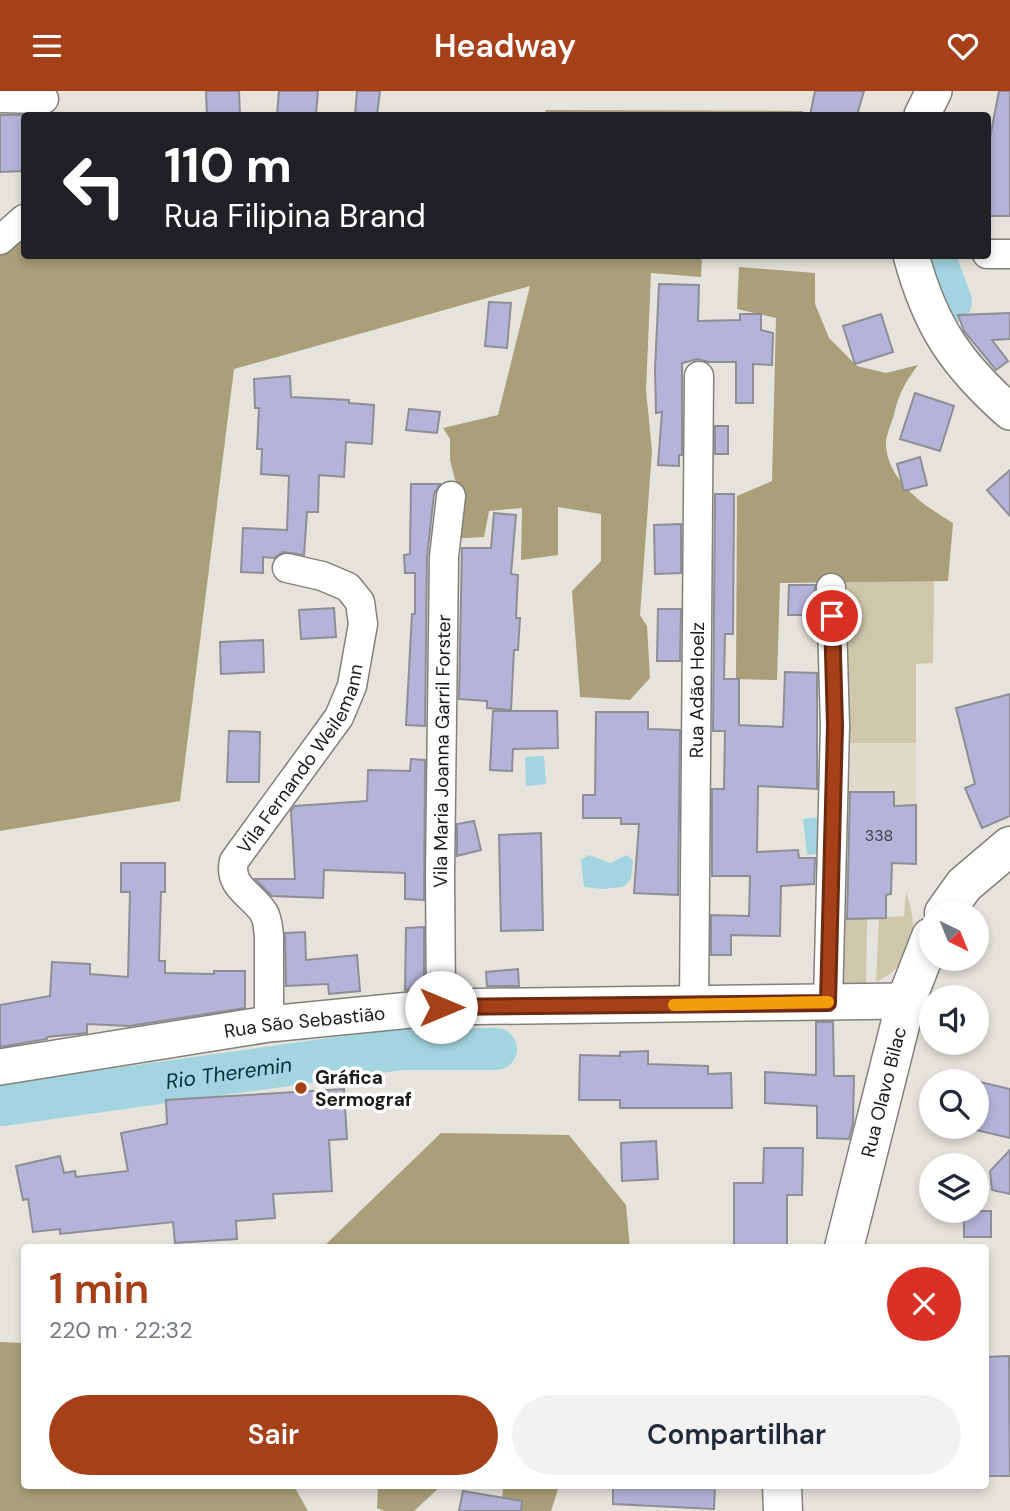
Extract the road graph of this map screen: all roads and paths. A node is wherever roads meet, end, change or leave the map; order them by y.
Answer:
1 (934, 91) edge
2 (0, 98) edge
3 (45, 102) edge
4 (924, 112) edge
5 (21, 222) edge
6 (0, 240) edge
7 (991, 254) edge
8 (1010, 254) edge
9 (912, 259) edge
10 (699, 376) dead end
11 (1010, 412) edge
12 (451, 496) dead end
13 (287, 568) dead end
14 (831, 588) dead end
15 (1010, 846) edge
16 (953, 901) edge
17 (919, 968) edge
18 (906, 1001) junction
19 (828, 1003) junction
20 (694, 1005) junction
21 (441, 1007) junction
22 (269, 1024) junction
23 (0, 1067) edge
24 (845, 1244) edge
25 (782, 1489) edge
26 (783, 1511) edge

1 - 4 street
2 - 3 street
5 - 6 street
7 - 8 street
9 - 11 street
10 - 20 street, Rua Adão Hoelz
12 - 21 street, Vila Maria Joanna Garril Forster
13 - 22 street, Vila Fernando Weilemann
14 - 19 street
15 - 16 main road
17 - 18 main road, Rua Olavo Bilac
18 - 19 street, Rua São Sebastião
18 - 24 main road, Rua Olavo Bilac
19 - 20 street, Rua São Sebastião
20 - 21 street, Rua São Sebastião
21 - 22 street, Rua São Sebastião
22 - 23 street, Rua São Sebastião
25 - 26 main road

